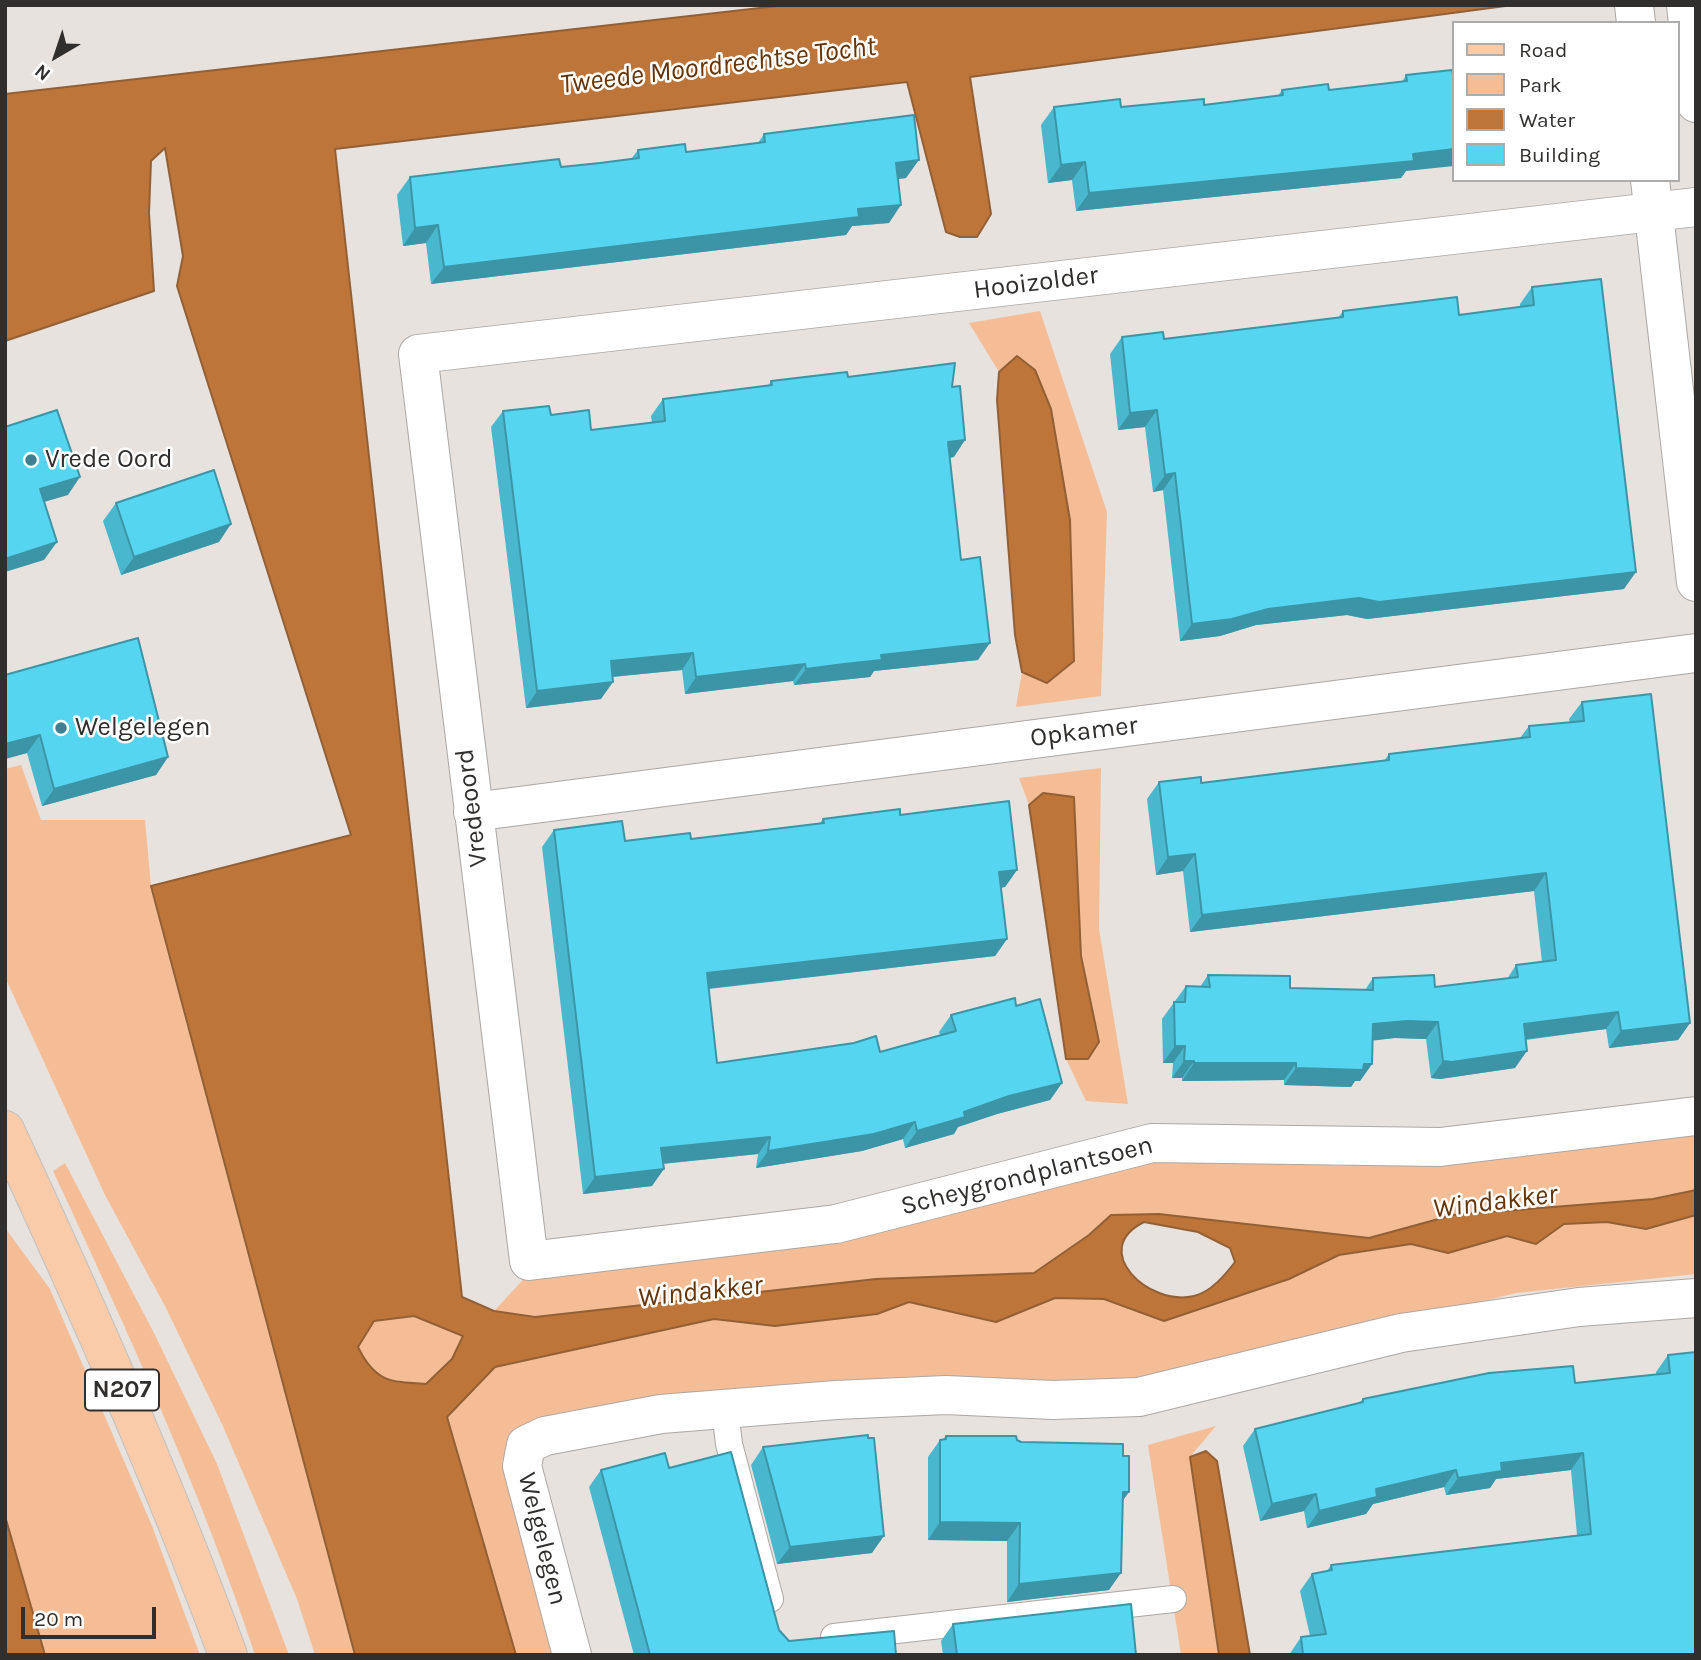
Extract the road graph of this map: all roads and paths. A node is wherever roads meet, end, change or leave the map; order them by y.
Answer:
1 (1686, 5) edge
2 (1696, 103) edge
3 (1652, 196) edge
4 (1696, 207) edge
5 (418, 354) joint
6 (1696, 582) edge
7 (1696, 653) edge
8 (473, 812) junction
9 (1696, 1116) edge
10 (5, 1130) edge
11 (529, 1261) joint
12 (1696, 1298) edge
13 (725, 1410) junction
14 (1173, 1599) dead end
15 (778, 1629) edge
16 (809, 1640) edge
17 (228, 1655) edge
18 (572, 1655) edge

1 - 2 street
3 - 4 street, Hooizolder
3 - 5 street, Hooizolder
3 - 6 street
5 - 8 street, Vredeoord
7 - 8 street, Opkamer
8 - 11 street, Vredeoord
9 - 11 street, Scheygrondplantsoen
10 - 17 main road, N207
12 - 13 street
13 - 15 lane
13 - 18 street, Welgelegen
14 - 16 lane

